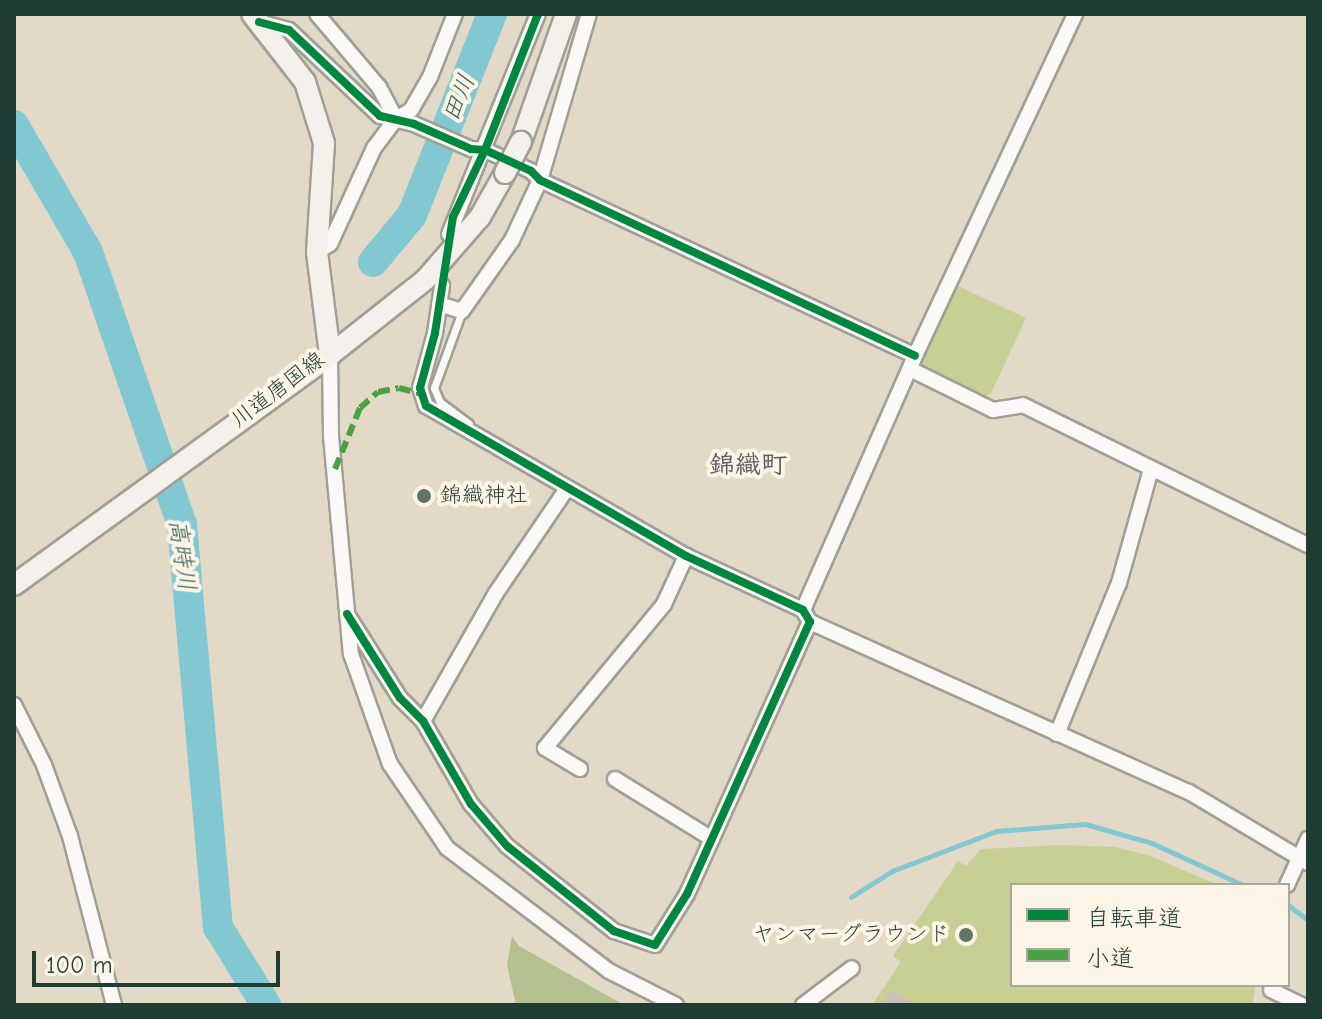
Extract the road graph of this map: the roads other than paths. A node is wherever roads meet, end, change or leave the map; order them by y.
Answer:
1 (317, 14) edge
2 (455, 14) edge
3 (538, 14) edge
4 (566, 14) edge
5 (589, 14) edge
6 (1075, 14) edge
7 (256, 18) edge
8 (396, 119) junction
9 (478, 149) junction
10 (540, 180) junction
11 (449, 234) dead end
12 (317, 252) junction
13 (442, 286) dead end
14 (439, 304) junction
15 (462, 311) junction
16 (322, 360) junction
17 (913, 362) junction
18 (484, 441) junction
19 (1151, 469) junction
20 (566, 490) junction
21 (1308, 545) edge
22 (686, 556) junction
23 (14, 585) edge
24 (347, 614) junction
25 (807, 616) junction
26 (14, 705) edge
27 (423, 721) junction
28 (1057, 734) junction
29 (580, 769) dead end
30 (615, 779) dead end
31 (712, 839) junction
32 (1308, 839) edge
33 (1303, 861) edge
34 (1288, 883) edge
35 (852, 968) dead end
36 (1271, 993) edge
37 (114, 1005) edge
38 (676, 1005) edge
39 (803, 1005) edge
40 (1302, 1005) edge

1 - 8 street
2 - 8 street
3 - 9 street
4 - 16 main road, bridge
5 - 10 street
6 - 17 street
7 - 8 street
7 - 12 main road, 川道唐国線
8 - 9 street
8 - 12 street
9 - 10 street
9 - 11 street
10 - 15 street
10 - 17 street
12 - 16 main road, 川道唐国線
13 - 14 street
14 - 15 street
14 - 18 street
15 - 18 lane
16 - 23 main road, 川道唐国線
16 - 24 street
17 - 19 street
17 - 25 street
18 - 20 street
19 - 21 street
19 - 28 street
20 - 22 street
20 - 27 street
22 - 25 street
22 - 29 street
24 - 27 street
24 - 38 street
25 - 28 street
25 - 31 street
26 - 37 street
27 - 31 street
28 - 33 street
30 - 31 street
32 - 33 street
33 - 34 street
35 - 39 street
36 - 40 street

